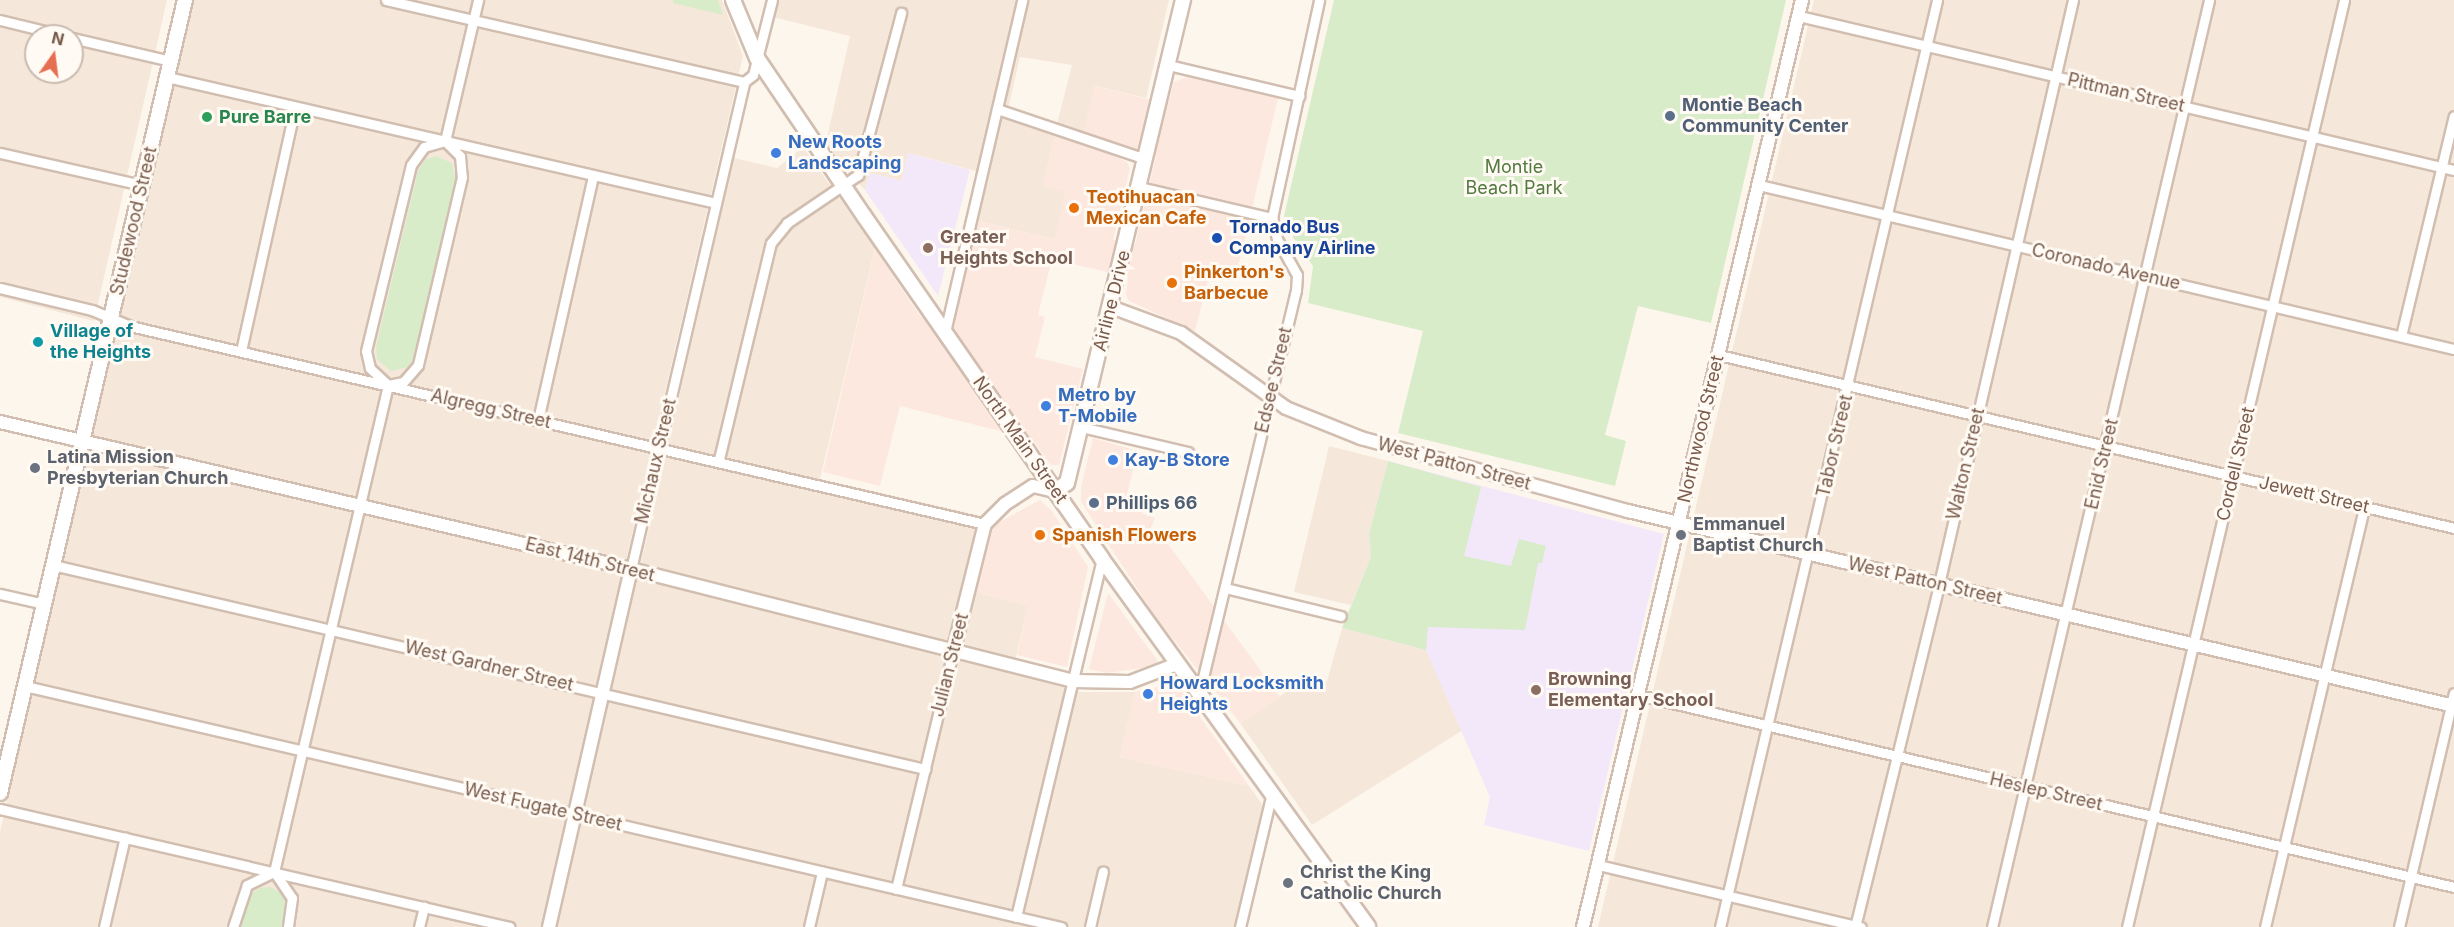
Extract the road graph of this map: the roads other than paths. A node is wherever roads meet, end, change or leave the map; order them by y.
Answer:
1 (185, 0) edge
2 (386, 0) edge
3 (478, 0) edge
4 (733, 0) edge
5 (772, 0) edge
6 (1022, 0) edge
7 (1183, 0) edge
8 (1319, 0) edge
9 (1802, 0) edge
10 (1937, 0) edge
11 (2073, 0) edge
12 (2209, 0) edge
13 (2344, 0) edge
14 (901, 13) dead end
15 (1799, 16) junction
16 (0, 20) edge
17 (474, 20) junction
18 (24, 26) edge
19 (84, 41) edge
20 (1927, 46) junction
21 (757, 58) junction
22 (171, 61) junction
23 (1168, 65) junction
24 (2055, 76) junction
25 (167, 77) junction
26 (744, 82) junction
27 (1299, 96) junction
28 (295, 107) junction
29 (2184, 107) junction
30 (997, 109) junction
31 (2454, 116) edge
32 (2312, 136) junction
33 (445, 141) junction
34 (0, 153) edge
35 (1146, 159) junction
36 (2442, 167) junction
37 (2454, 170) edge
38 (593, 176) junction
39 (842, 183) junction
40 (142, 185) junction
41 (1759, 185) junction
42 (1139, 187) junction
43 (716, 203) junction
44 (1886, 215) junction
45 (1272, 218) junction
46 (2016, 247) junction
47 (2143, 276) junction
48 (0, 288) edge
49 (1111, 307) junction
50 (2273, 307) junction
51 (112, 318) junction
52 (945, 332) junction
53 (2401, 336) junction
54 (2454, 349) edge
55 (241, 351) junction
56 (1719, 355) junction
57 (388, 385) junction
58 (1848, 386) junction
59 (1269, 396) junction
60 (1977, 416) junction
61 (538, 420) junction
62 (0, 422) edge
63 (1081, 427) junction
64 (82, 441) junction
65 (659, 447) junction
66 (2107, 447) junction
67 (1188, 452) dead end
68 (719, 459) junction
69 (2233, 476) junction
70 (1055, 490) junction
71 (359, 504) junction
72 (2364, 507) junction
73 (1679, 523) junction
74 (985, 524) junction
75 (2454, 528) edge
76 (1810, 555) junction
77 (1102, 559) junction
78 (53, 565) junction
79 (631, 569) junction
80 (1939, 584) junction
81 (1225, 588) junction
82 (0, 594) edge
83 (44, 604) junction
84 (2067, 615) junction
85 (1341, 616) dead end
86 (332, 630) junction
87 (2193, 644) junction
88 (953, 652) junction
89 (1177, 664) junction
90 (2324, 675) junction
91 (1074, 681) junction
92 (25, 686) junction
93 (604, 692) junction
94 (1199, 694) junction
95 (1638, 695) junction
96 (2453, 702) edge
97 (1768, 726) junction
98 (304, 751) junction
99 (1898, 757) junction
100 (3, 766) edge
101 (925, 769) junction
102 (2026, 787) junction
103 (0, 793) edge
104 (1272, 793) junction
105 (0, 808) edge
106 (575, 814) junction
107 (2153, 817) junction
108 (125, 837) junction
109 (2284, 848) junction
110 (1598, 865) junction
111 (274, 872) junction
112 (822, 872) junction
113 (1103, 872) dead end
114 (2411, 876) junction
115 (2454, 887) edge
116 (896, 889) junction
117 (1727, 895) junction
118 (424, 907) junction
119 (1016, 917) junction
120 (1857, 926) edge
121 (104, 927) edge
122 (233, 927) edge
123 (288, 927) edge
124 (419, 927) edge
125 (510, 927) edge
126 (549, 927) edge
127 (809, 927) edge
128 (1061, 927) edge
129 (1090, 927) edge
130 (1240, 927) edge
131 (1368, 927) edge
132 (1583, 927) edge
133 (1719, 927) edge
134 (1992, 927) edge
135 (2127, 927) edge
136 (2265, 927) edge
137 (2399, 927) edge

1 - 22 main road, Studewood Street
2 - 17 street
3 - 17 street
4 - 21 main road, North Main Street
5 - 21 street, Michaux Street
6 - 30 street
7 - 23 main road, Airline Drive
8 - 27 street
9 - 15 street, Northwood Street
10 - 20 street, Tabor Street
11 - 24 street, Walton Street
12 - 29 street, Enid Street
13 - 32 street, Cordell Street
14 - 39 street
15 - 20 street, Pittman Street
15 - 41 street, Northwood Street
16 - 18 street
17 - 26 street
17 - 33 street
19 - 22 street
20 - 24 street, Pittman Street
20 - 44 street, Tabor Street
21 - 26 street, Michaux Street
21 - 39 main road, North Main Street
22 - 25 main road, Studewood Street
23 - 27 street
23 - 35 main road, Airline Drive
24 - 29 street, Pittman Street
24 - 46 street, Walton Street
25 - 28 street
25 - 40 main road, Studewood Street
26 - 43 street, Michaux Street
27 - 45 street
28 - 33 street
28 - 55 street
29 - 32 street, Pittman Street
29 - 47 street, Enid Street
30 - 35 street
30 - 52 street
31 - 36 street
32 - 36 street, Pittman Street
32 - 50 street, Cordell Street
33 - 38 street
33 - 57 street
33 - 57 street
34 - 40 street
35 - 42 main road, Airline Drive
36 - 37 street, Pittman Street
36 - 53 street
38 - 43 street
38 - 61 street
39 - 52 main road, North Main Street
39 - 68 street
40 - 51 main road, Studewood Street
41 - 44 street, Coronado Avenue
41 - 56 street, Northwood Street
42 - 45 street
42 - 49 main road, Airline Drive
43 - 65 street, Michaux Street
44 - 46 street, Coronado Avenue
44 - 58 street, Tabor Street
45 - 59 street, Edsee Street
46 - 47 street, Coronado Avenue
46 - 60 street, Walton Street
47 - 50 street, Coronado Avenue
47 - 66 street, Enid Street
48 - 51 street, Algregg Street
49 - 59 street, West Patton Street
49 - 63 main road, Airline Drive
50 - 53 street, Coronado Avenue
50 - 69 street, Cordell Street
51 - 55 street, Algregg Street
51 - 64 main road, Studewood Street
52 - 70 main road, North Main Street
53 - 54 street, Coronado Avenue
55 - 57 street, Algregg Street
56 - 58 street, Jewett Street
56 - 73 street, Northwood Street
57 - 61 street, Algregg Street
57 - 71 street
58 - 60 street, Jewett Street
58 - 76 street, Tabor Street
59 - 73 street, West Patton Street
59 - 81 street, Edsee Street
60 - 66 street, Jewett Street
60 - 80 street, Walton Street
61 - 65 street, Algregg Street
62 - 64 street, East 14th Street
63 - 67 street
63 - 70 main road, Airline Drive
64 - 71 street, East 14th Street
64 - 78 main road, Studewood Street
65 - 68 street, Algregg Street
65 - 79 street, Michaux Street
66 - 69 street, Jewett Street
66 - 84 street, Enid Street
68 - 74 street, Algregg Street
69 - 72 street, Jewett Street
69 - 87 street, Cordell Street
70 - 74 street
70 - 77 main road, North Main Street
71 - 79 street, East 14th Street
71 - 86 street
72 - 75 street, Jewett Street
72 - 90 street
73 - 76 street, West Patton Street
73 - 95 street, Northwood Street
74 - 88 street, Julian Street
76 - 80 street, West Patton Street
76 - 97 street, Tabor Street
77 - 89 main road, North Main Street
77 - 91 street
78 - 83 main road, Studewood Street
78 - 86 street, West Gardner Street
79 - 88 street, East 14th Street
79 - 93 street, Michaux Street
80 - 84 street, West Patton Street
80 - 99 street, Walton Street
81 - 85 street
81 - 94 street, Edsee Street
82 - 83 street
83 - 92 main road, Studewood Street
84 - 87 street, West Patton Street
84 - 102 street, Enid Street
86 - 93 street, West Gardner Street
86 - 98 street
87 - 90 street, West Patton Street
87 - 107 street, Cordell Street
88 - 91 street, East 14th Street
88 - 101 street, Julian Street
89 - 91 street, East 14th Street
89 - 94 main road, North Main Street
90 - 96 street, West Patton Street
90 - 109 street
91 - 119 street
92 - 98 street, West Fugate Street
92 - 100 main road, Studewood Street
93 - 101 street, West Gardner Street
93 - 106 street, Michaux Street
94 - 104 main road, North Main Street
95 - 97 street, Heslep Street
95 - 110 street, Northwood Street
96 - 114 street
97 - 99 street, Heslep Street
97 - 117 street, Tabor Street
98 - 106 street, West Fugate Street
98 - 111 street
99 - 102 street, Heslep Street
99 - 120 street, Walton Street
100 - 103 main road, Studewood Street
101 - 116 street, Julian Street
102 - 107 street, Heslep Street
102 - 134 street, Enid Street
104 - 130 street
104 - 131 main road, North Main Street
105 - 108 street
106 - 112 street, West Fugate Street
106 - 126 street, Michaux Street
107 - 109 street, Heslep Street
107 - 135 street, Cordell Street
108 - 111 street
108 - 121 street
109 - 114 street, Heslep Street
109 - 136 street
110 - 117 street
110 - 132 street, Northwood Street
111 - 118 street
111 - 122 street
111 - 123 street
112 - 116 street, West Fugate Street
112 - 127 street
113 - 129 street
114 - 115 street, Heslep Street
114 - 137 street
116 - 119 street, West Fugate Street
117 - 120 street
117 - 133 street, Tabor Street
118 - 124 street
118 - 125 street
119 - 128 street, West Fugate Street

